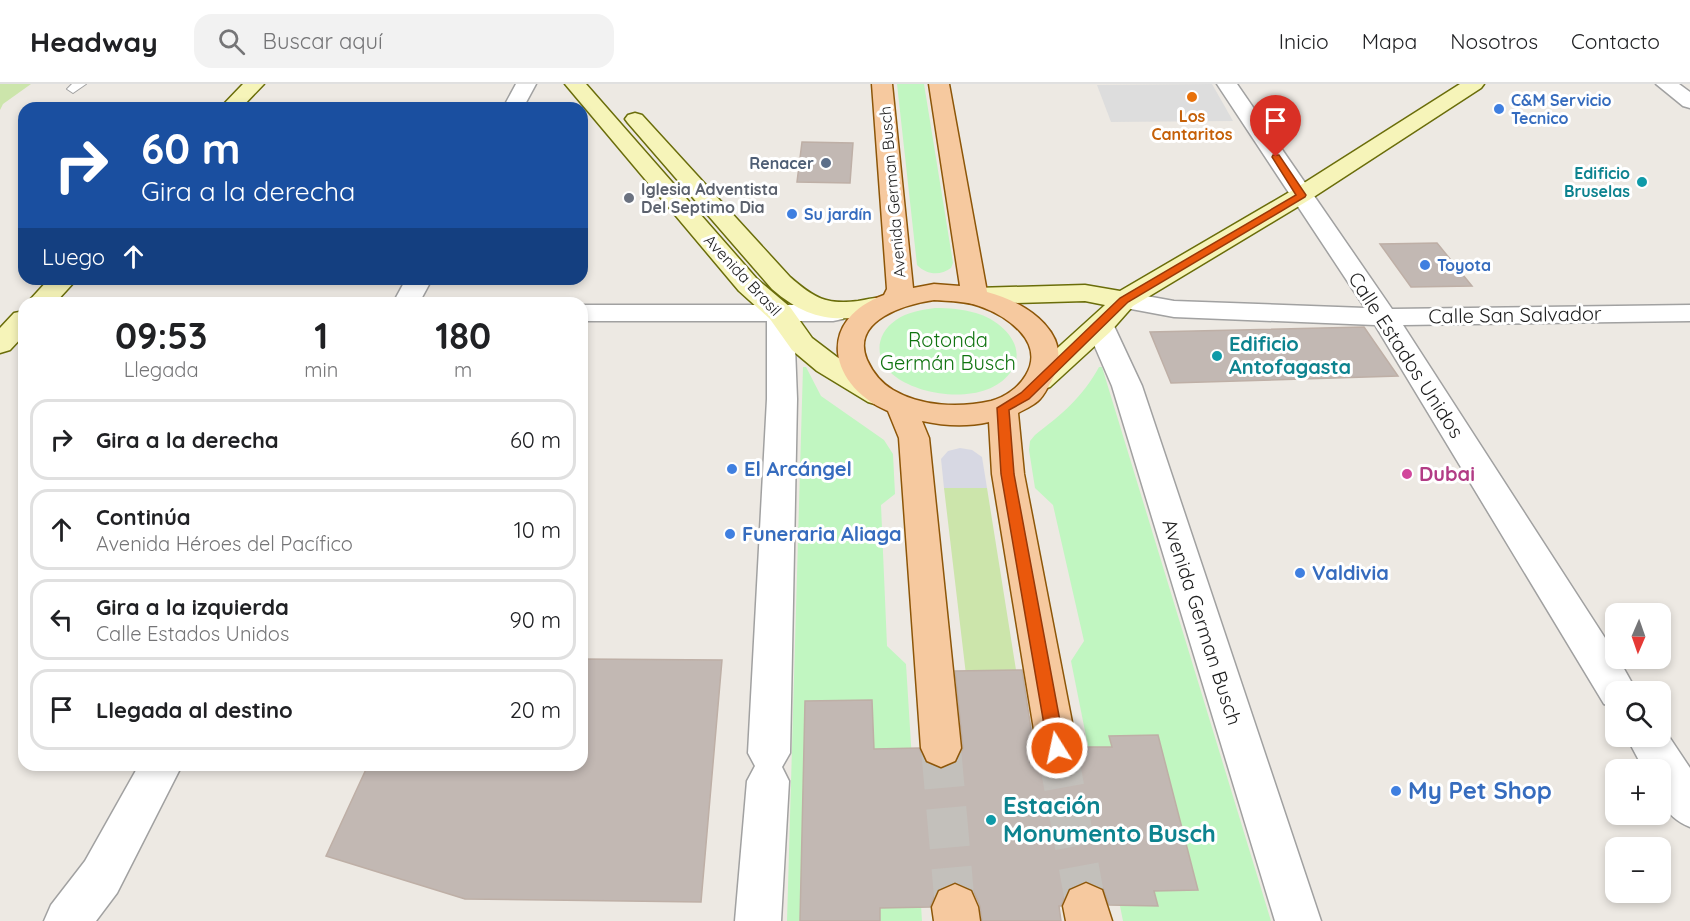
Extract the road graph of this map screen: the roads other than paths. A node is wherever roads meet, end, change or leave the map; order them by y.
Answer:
1 (254, 84) edge
2 (526, 84) edge
3 (882, 84) edge
4 (939, 84) edge
5 (1227, 84) edge
6 (1474, 84) edge
7 (1666, 84) edge
8 (580, 85) edge
9 (619, 101) dead end
10 (236, 102) edge
11 (516, 102) edge
12 (1690, 102) edge
13 (641, 126) junction
14 (616, 132) junction
15 (697, 190) junction
16 (1302, 195) junction
17 (672, 196) junction
18 (58, 285) edge
19 (975, 296) junction
20 (46, 297) edge
21 (888, 302) junction
22 (588, 313) edge
23 (780, 313) junction
24 (833, 313) junction
25 (1112, 313) junction
26 (1690, 313) edge
27 (1384, 317) junction
28 (18, 325) edge
29 (0, 344) edge
30 (1040, 380) junction
31 (890, 401) junction
32 (1003, 408) junction
33 (1611, 681) edge
34 (1653, 747) edge
35 (940, 748) tunnel mouth
36 (1057, 748) tunnel mouth
37 (157, 771) edge
38 (1690, 807) edge
39 (67, 921) edge
40 (758, 921) edge
41 (1298, 921) edge

1 - 10 main road
2 - 11 street
3 - 21 main road, Avenida German Busch
4 - 19 main road
5 - 16 street, Calle Estados Unidos
6 - 16 main road
7 - 12 street
8 - 14 main road, Avenida Brasil
9 - 13 main road, Avenida Brasil
13 - 14 main road
13 - 15 main road, Avenida Brasil
14 - 17 main road, Avenida Brasil
15 - 17 main road
15 - 24 main road, Avenida Brasil
16 - 25 main road
16 - 27 street, Calle Estados Unidos
17 - 23 main road, Avenida Brasil
18 - 20 main road
19 - 21 main road
19 - 25 main road
19 - 30 main road
21 - 24 main road
21 - 31 main road
22 - 23 street
23 - 24 street
23 - 31 main road, Avenida Brasil
23 - 40 street
25 - 27 street, Calle San Salvador
25 - 30 main road
25 - 41 street, Avenida German Busch
26 - 27 street, Calle San Salvador
27 - 33 street, Calle Estados Unidos
28 - 29 main road
30 - 32 main road
31 - 32 main road
31 - 35 main road
32 - 36 main road
34 - 38 street
37 - 39 street

